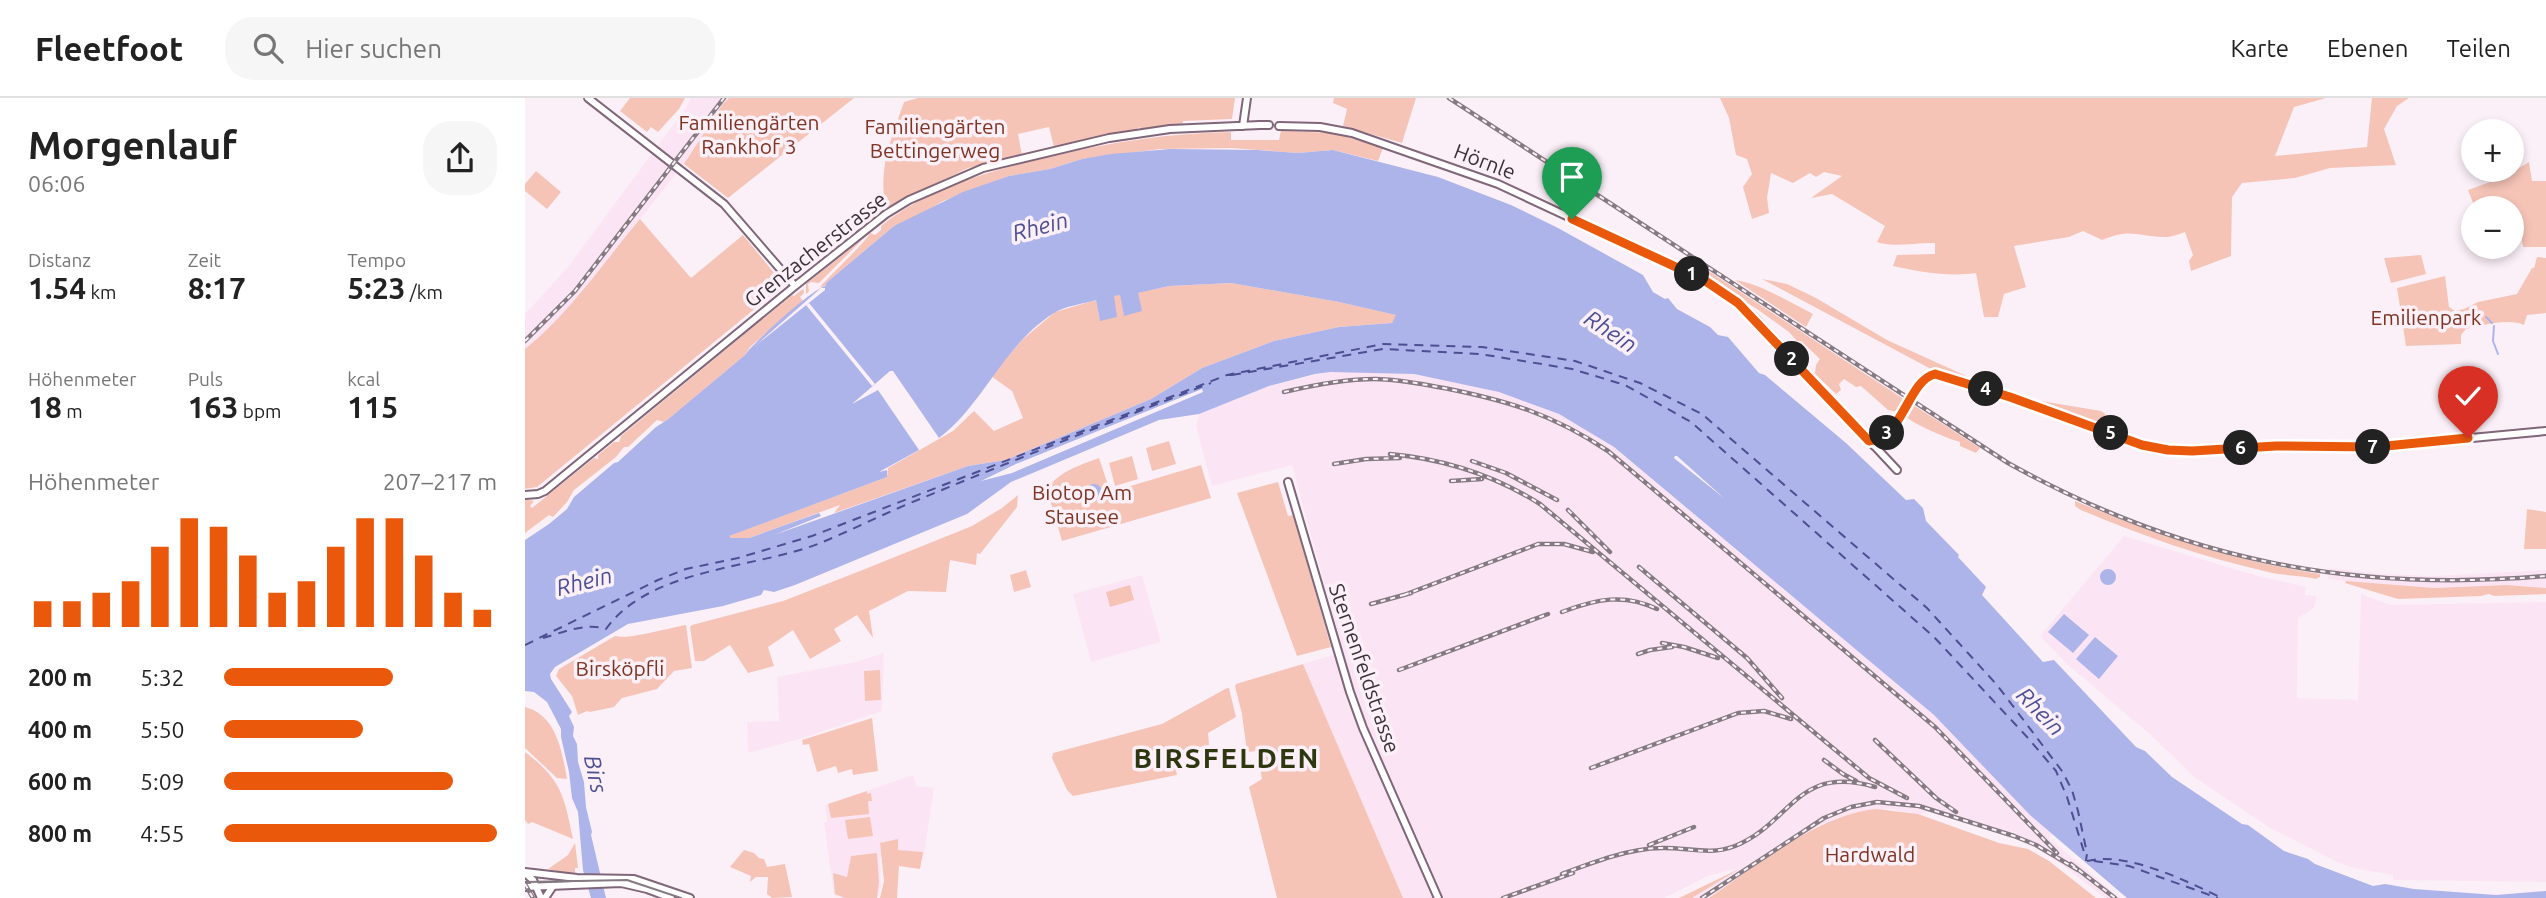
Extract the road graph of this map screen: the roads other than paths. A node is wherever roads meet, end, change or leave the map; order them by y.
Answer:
1 (588, 98) edge
2 (1247, 98) edge
3 (1265, 125) dead end
4 (1243, 126) junction
5 (1279, 126) dead end
6 (795, 286) junction
7 (2546, 431) edge
8 (1887, 435) junction
9 (1872, 443) junction
10 (1887, 460) junction
11 (1897, 470) dead end
12 (1288, 482) dead end
13 (525, 495) edge
14 (525, 872) edge
15 (606, 880) junction
16 (581, 881) junction
17 (553, 886) junction
18 (525, 887) edge
19 (537, 887) junction
20 (543, 898) edge
21 (671, 898) edge
22 (690, 898) edge
23 (1438, 898) edge

1 - 6 main road
2 - 4 main road
3 - 4 main road, Grenzacherstrasse
4 - 6 main road, Grenzacherstrasse
5 - 9 main road, Hörnle
6 - 13 main road, Grenzacherstrasse
7 - 8 main road
8 - 9 main road
8 - 10 main road
9 - 10 main road, Hörnle
10 - 11 main road, Hörnle
12 - 23 main road, Sternenfeldstrasse
14 - 16 main road
14 - 19 main road
15 - 16 main road
15 - 21 main road
15 - 22 main road
16 - 17 main road
17 - 19 main road
17 - 20 main road
18 - 19 main road
19 - 20 main road

